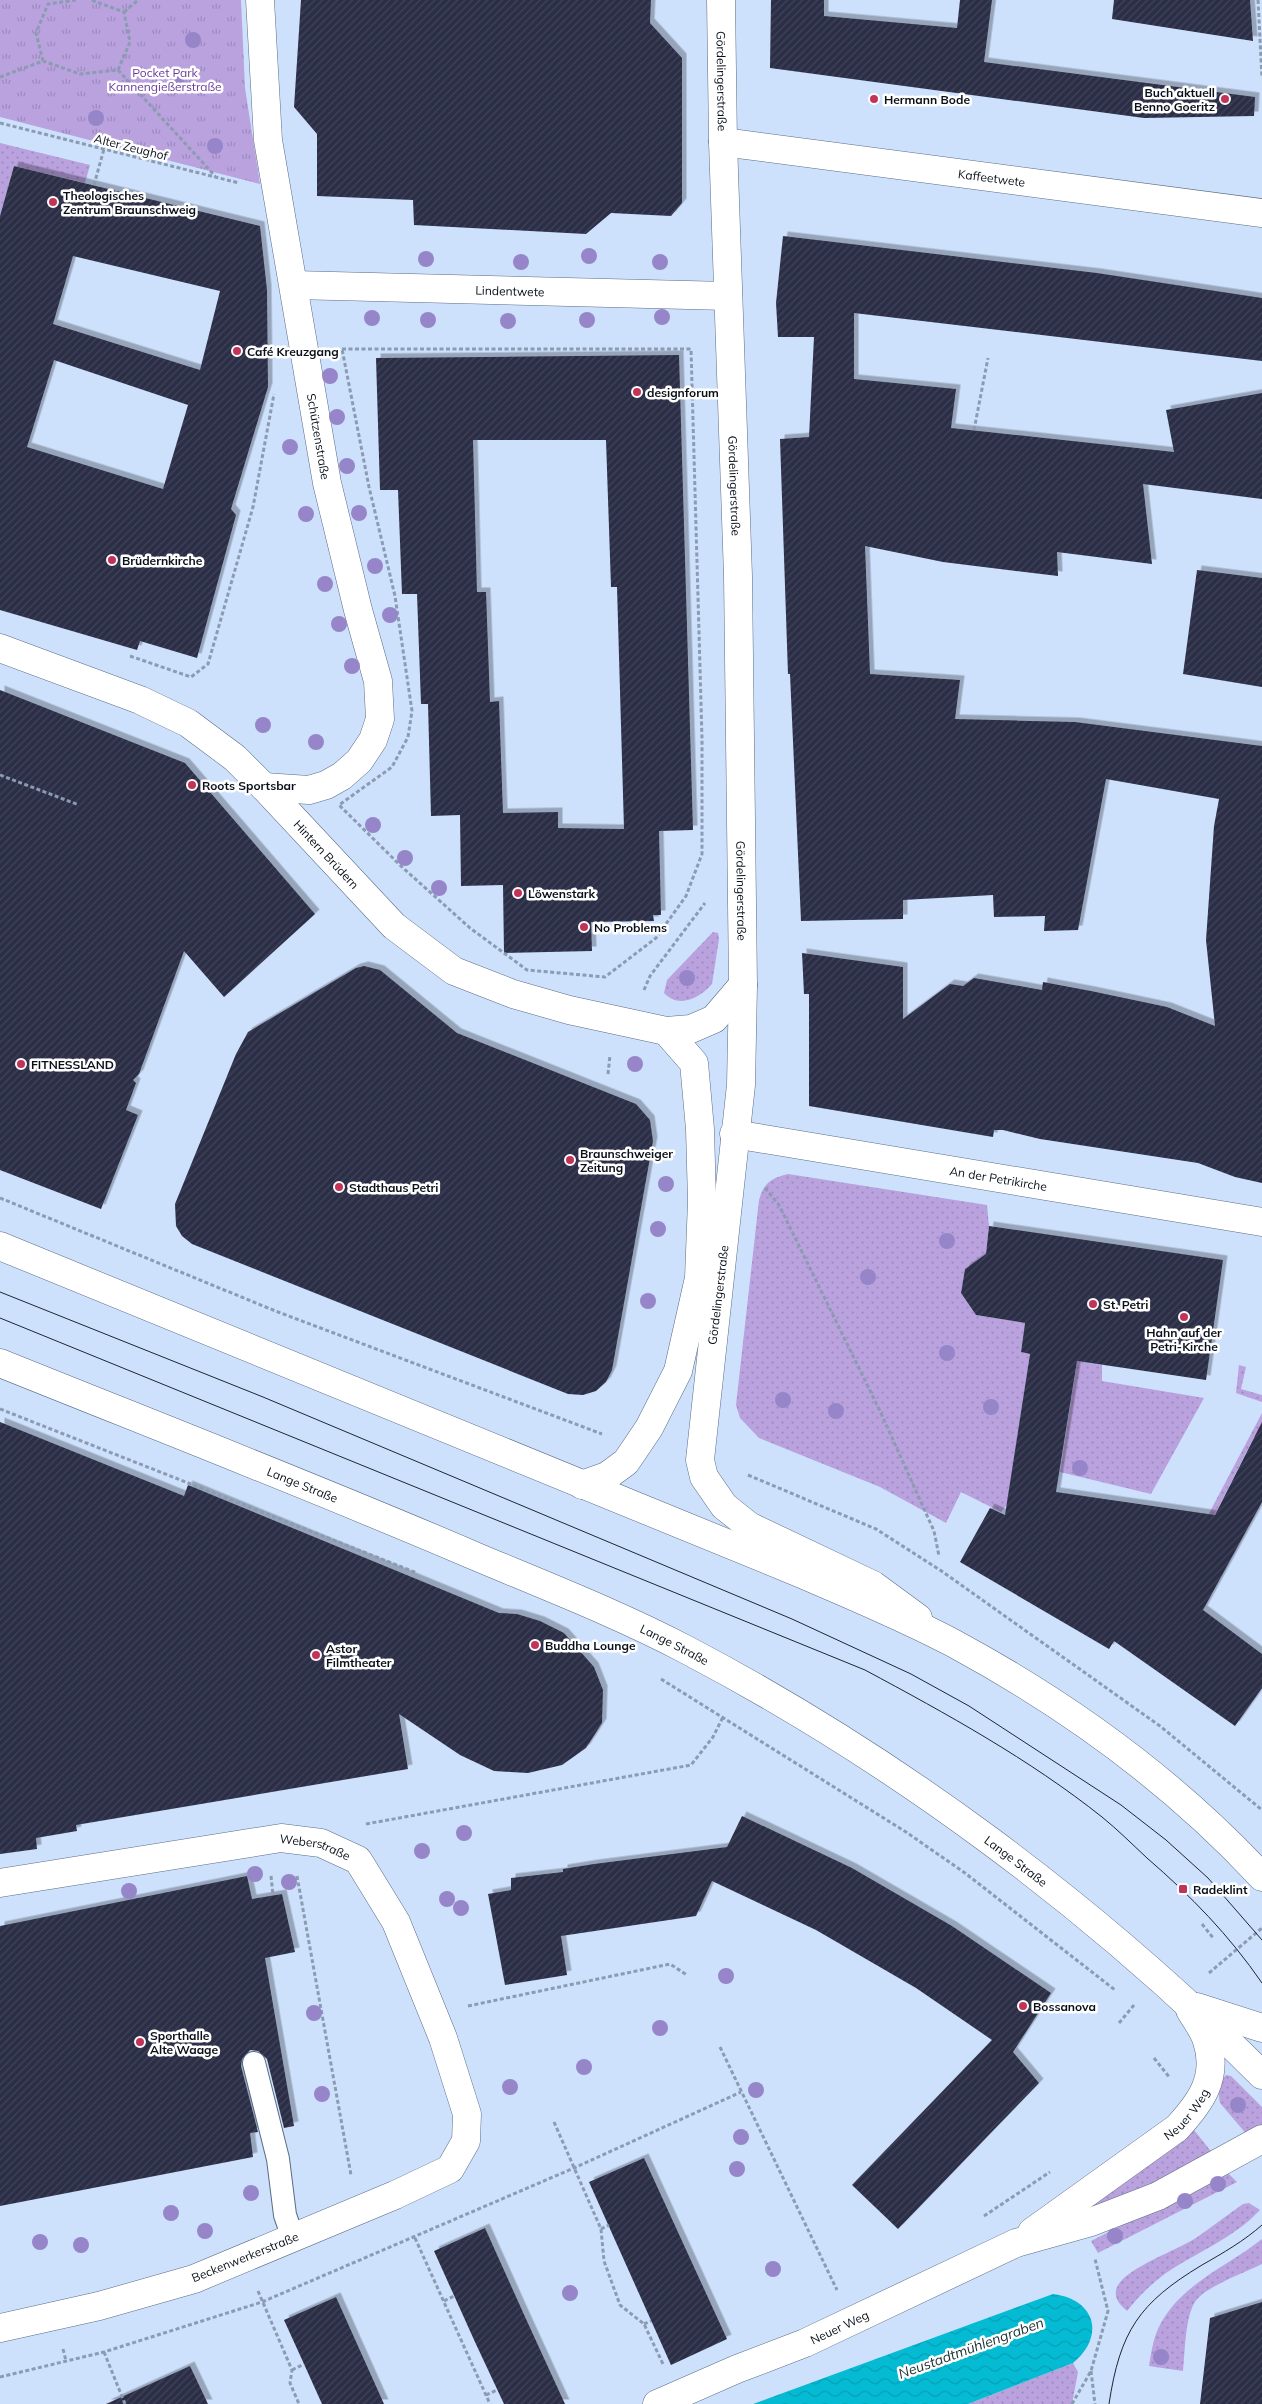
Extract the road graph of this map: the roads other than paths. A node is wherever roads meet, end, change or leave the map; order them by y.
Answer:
1 (260, 0) edge
2 (721, 0) edge
3 (722, 142) junction
4 (1262, 214) edge
5 (294, 285) junction
6 (728, 296) junction
7 (0, 648) edge
8 (264, 787) junction
9 (743, 985) junction
10 (666, 1031) junction
11 (734, 1134) junction
12 (1262, 1222) edge
13 (0, 1246) edge
14 (0, 1363) edge
15 (582, 1485) junction
16 (952, 1643) junction
17 (1262, 1876) edge
18 (0, 1883) edge
19 (1186, 2003) junction
20 (1262, 2028) edge
21 (254, 2063) dead end
22 (1262, 2075) edge
23 (1262, 2139) edge
24 (466, 2141) joint
25 (293, 2238) junction
26 (1016, 2243) junction
27 (0, 2328) edge
28 (658, 2404) edge

1 - 5 street, Schützenstraße
2 - 3 street, Gördelingerstraße
3 - 4 street, Kaffeetwete
3 - 6 street, Gördelingerstraße
5 - 6 street, Lindentwete
5 - 8 street, Schützenstraße
6 - 9 street, Gördelingerstraße
7 - 8 street, Hintern Brüdern
8 - 10 street, Hintern Brüdern
9 - 10 street, Hintern Brüdern
9 - 11 street, Gördelingerstraße
10 - 15 street, Gördelingerstraße
11 - 12 street, An der Petrikirche
11 - 16 street, Gördelingerstraße
13 - 15 street
14 - 19 street, Lange Straße
15 - 16 street
16 - 17 street
18 - 24 street, Weberstraße
19 - 20 street
19 - 22 street, Lange Straße
19 - 26 street, Neuer Weg
21 - 25 lane
23 - 26 street, Neuer Weg
24 - 25 street, Beckenwerkerstraße
25 - 27 street, Beckenwerkerstraße
26 - 28 street, Neuer Weg

